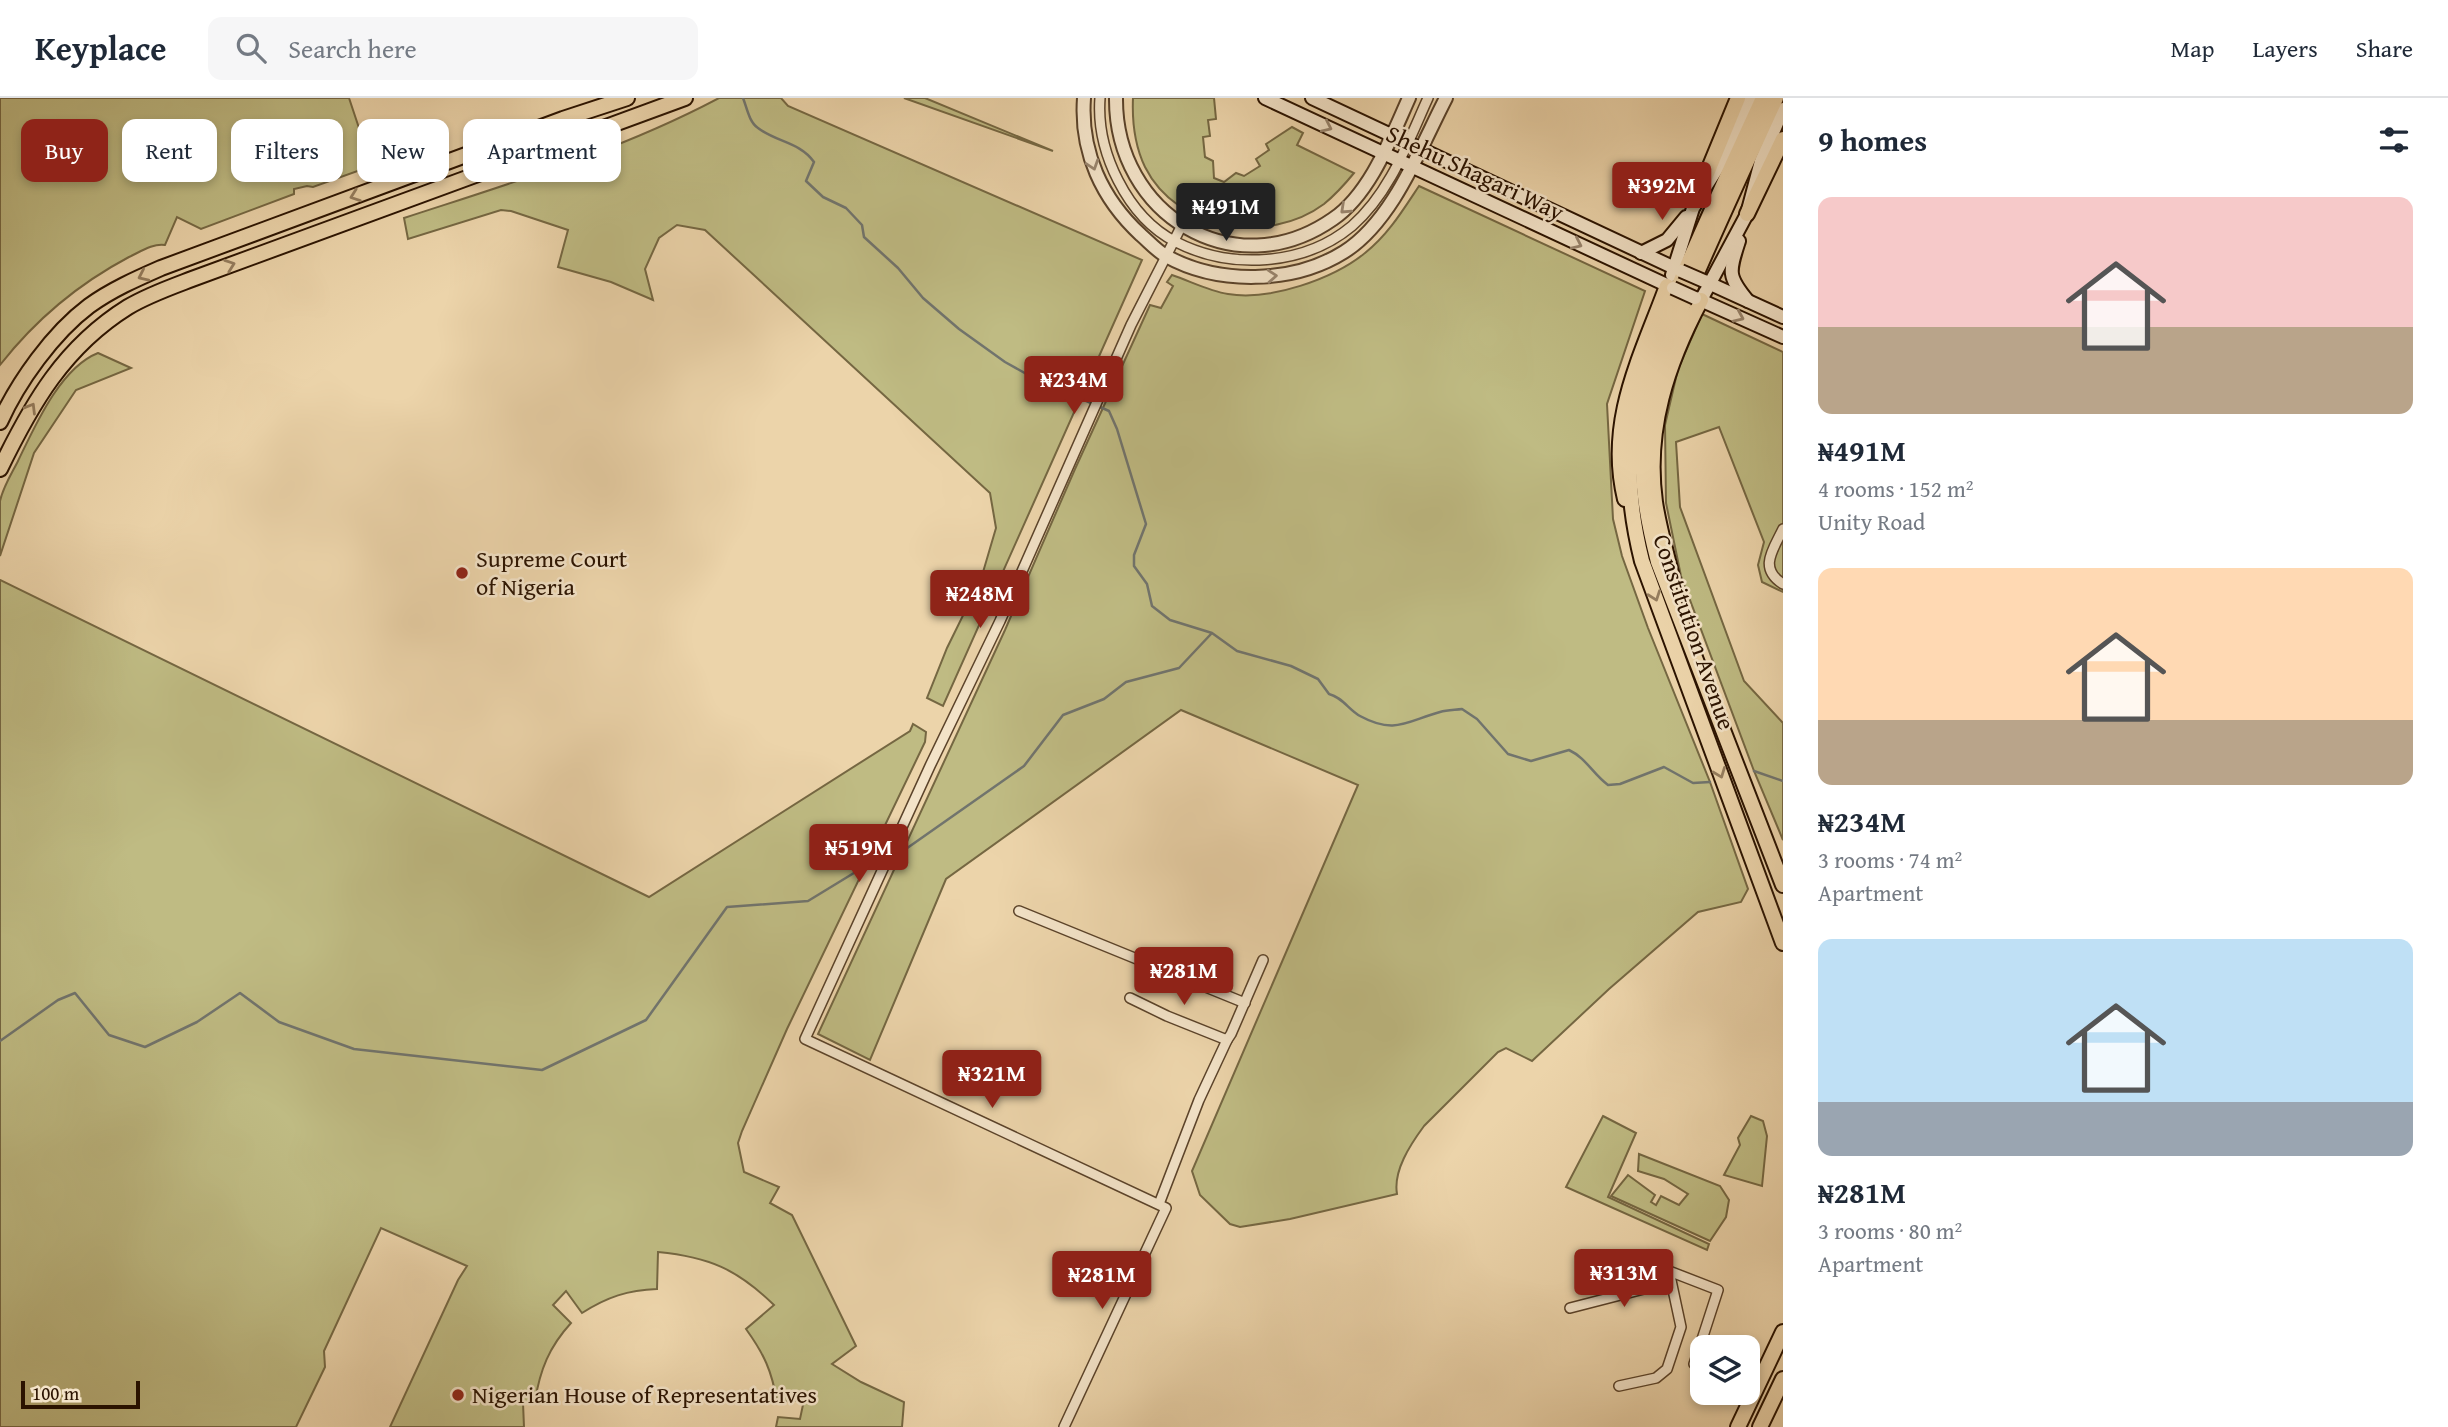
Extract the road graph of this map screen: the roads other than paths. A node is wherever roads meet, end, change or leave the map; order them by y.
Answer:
1 (627, 98) edge
2 (685, 98) edge
3 (1084, 98) edge
4 (1100, 98) edge
5 (1116, 98) edge
6 (1265, 98) edge
7 (1312, 98) edge
8 (1409, 98) edge
9 (1428, 98) edge
10 (1446, 98) edge
11 (1738, 98) edge
12 (1751, 98) edge
13 (1763, 98) edge
14 (1776, 98) edge
15 (1783, 109) edge
16 (1391, 135) junction
17 (1783, 139) edge
18 (1408, 143) junction
19 (1420, 149) junction
20 (1382, 152) junction
21 (1405, 164) junction
22 (1694, 205) junction
23 (1746, 214) junction
24 (1182, 225) junction
25 (1173, 241) junction
26 (1641, 253) junction
27 (1165, 255) junction
28 (1678, 270) junction
29 (1706, 282) junction
30 (1670, 287) junction
31 (1698, 299) junction
32 (1748, 301) junction
33 (1783, 317) edge
34 (1783, 337) edge
35 (0, 422) edge
36 (0, 469) edge
37 (1783, 529) edge
38 (1635, 531) junction
39 (1783, 583) edge
40 (1678, 614) junction
41 (1781, 880) edge
42 (1019, 911) dead end
43 (1783, 943) edge
44 (1263, 960) dead end
45 (1130, 998) dead end
46 (1245, 1003) junction
47 (1227, 1040) junction
48 (1159, 1204) junction
49 (1656, 1266) dead end
50 (1669, 1271) junction
51 (1671, 1282) junction
52 (1570, 1308) dead end
53 (1783, 1332) edge
54 (1703, 1335) edge
55 (1783, 1379) edge
56 (1619, 1386) dead end
57 (1064, 1427) edge
58 (1738, 1427) edge
59 (1760, 1427) edge

1 -> 35 main road
36 -> 2 main road
3 -> 27 main road
4 - 25 street
5 - 24 main road
6 -> 20 main road, Shehu Shagari Way
7 - 16 main road, Shehu Shagari Way
8 - 16 main road
9 - 18 street
10 - 19 main road
11 - 22 main road
12 - 22 main road
13 - 38 main road, Constitution Avenue
14 - 40 main road, Constitution Avenue
15 - 23 main road
16 - 18 main road, Shehu Shagari Way
16 - 20 main road
17 - 23 main road
18 - 19 main road, Shehu Shagari Way
18 - 21 street
19 - 21 main road
19 - 26 main road, Shehu Shagari Way
20 - 21 main road, Shehu Shagari Way
20 -> 24 main road
21 - 25 street
27 -> 21 main road
21 -> 30 main road, Shehu Shagari Way
22 - 26 main road
22 - 28 main road
23 - 29 main road
23 - 32 main road
24 - 25 street
25 - 27 street
26 - 28 main road, Shehu Shagari Way
27 - 48 street
28 - 29 main road, Shehu Shagari Way, bridge
28 - 30 main road
29 - 31 main road
29 - 32 main road, Shehu Shagari Way
30 - 31 main road, Shehu Shagari Way, bridge
30 - 38 main road
31 -> 34 main road, Shehu Shagari Way
31 - 40 main road
32 - 33 main road, Shehu Shagari Way
37 - 39 street
38 -> 43 main road, Constitution Avenue
40 - 41 main road, Constitution Avenue
42 - 46 street
44 - 46 street
45 - 47 street
46 - 47 street
47 - 48 street
48 - 57 street
49 - 50 street
50 - 51 street
50 - 54 street
51 - 52 street
51 - 56 street
53 - 58 main road
55 - 59 main road

